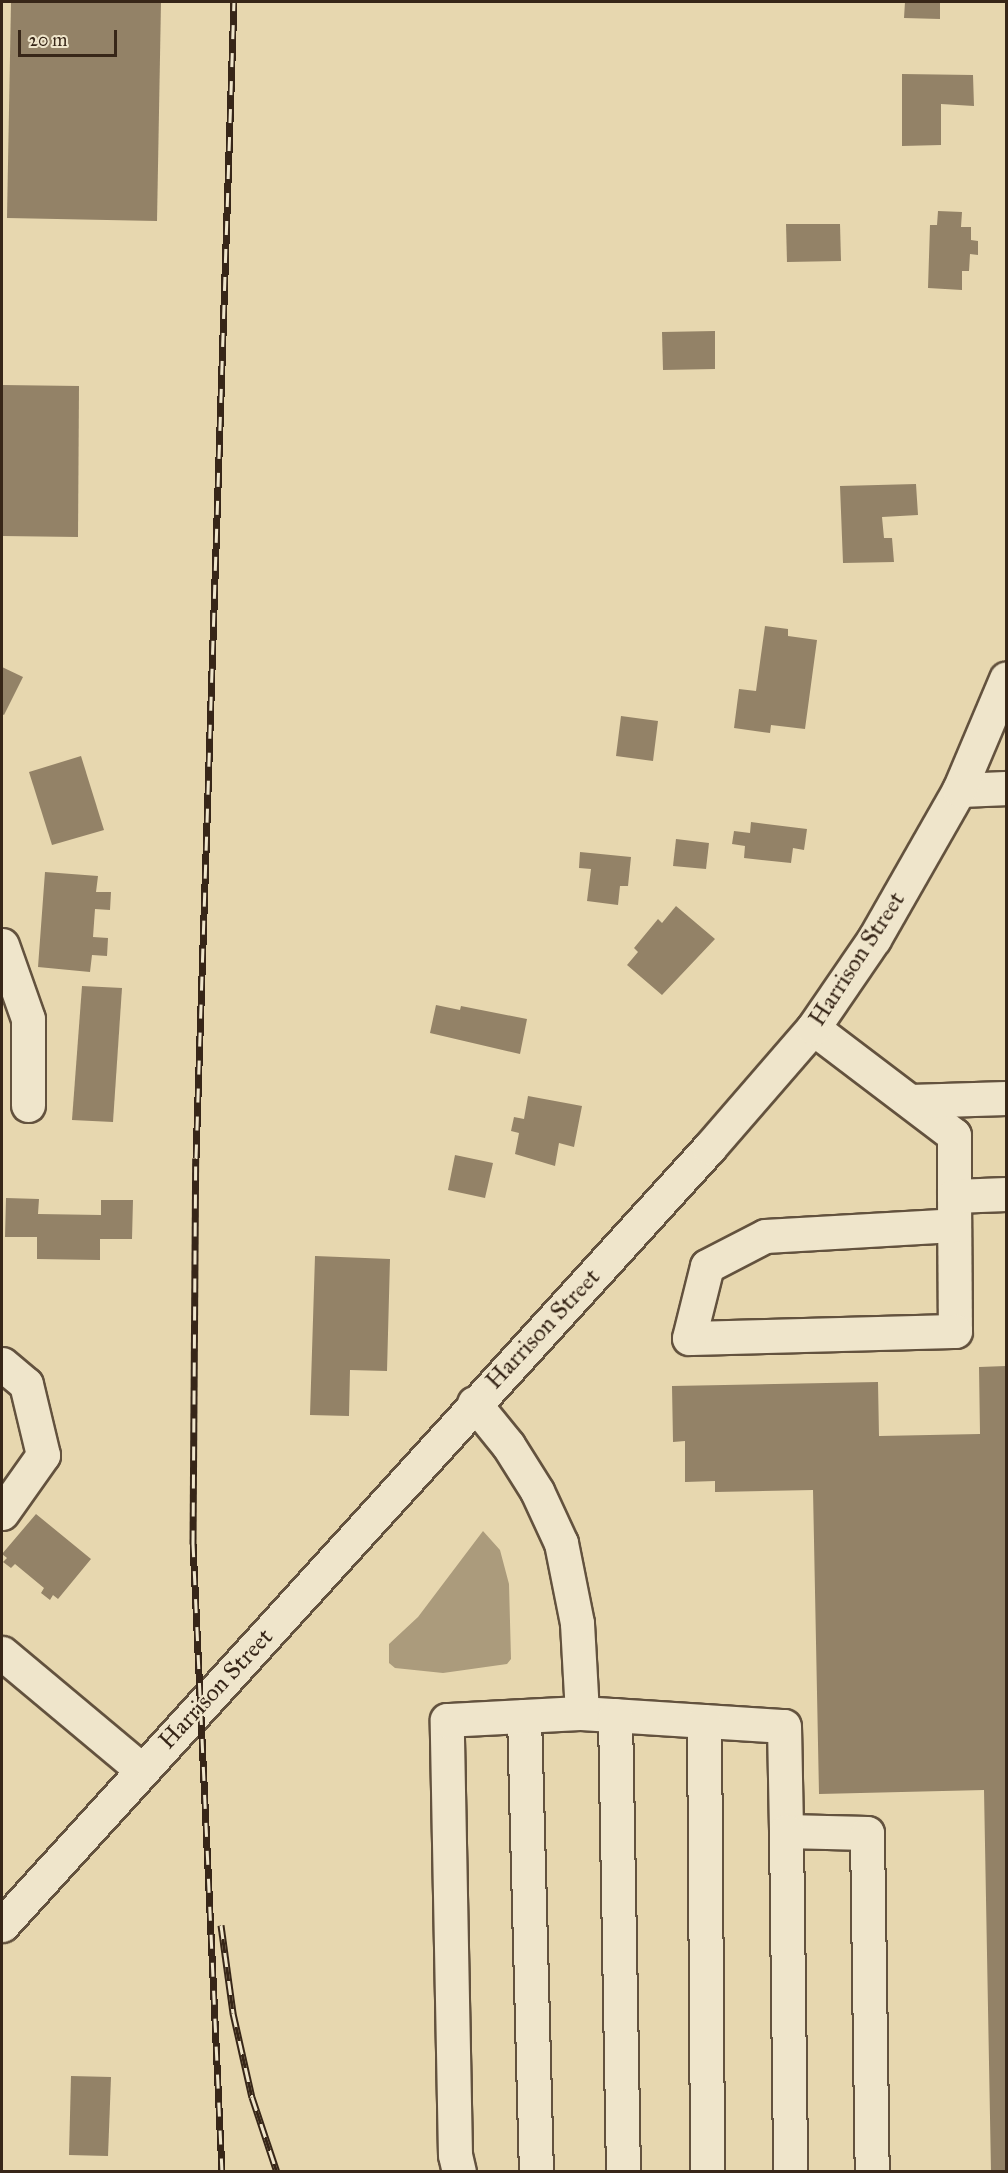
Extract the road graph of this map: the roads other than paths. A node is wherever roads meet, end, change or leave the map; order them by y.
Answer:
1 (1006, 679) edge
2 (1006, 788) edge
3 (959, 790) junction
4 (2, 945) edge
5 (813, 1028) junction
6 (1006, 1098) edge
7 (910, 1101) junction
8 (28, 1105) dead end
9 (1006, 1194) edge
10 (954, 1210) junction
11 (2, 1364) edge
12 (474, 1403) junction
13 (2, 1514) edge
14 (2, 1653) edge
15 (582, 1713) junction
16 (615, 1715) junction
17 (524, 1716) junction
18 (704, 1721) junction
19 (142, 1770) junction
20 (786, 1831) junction
21 (2, 1924) edge
22 (459, 2172) edge
23 (536, 2172) edge
24 (623, 2172) edge
25 (707, 2172) edge
26 (790, 2172) edge
27 (872, 2172) edge

1 - 3 street, Harrison Street
2 - 3 street
3 - 5 street, Harrison Street
4 - 8 street
5 - 7 street
5 - 12 street, Harrison Street
6 - 7 street
7 - 10 street
9 - 10 street
10 - 10 street
11 - 13 street
12 - 15 street
12 - 19 street, Harrison Street
14 - 19 street
15 - 16 street
15 - 17 street
16 - 18 street
16 - 24 street
17 - 22 street
17 - 23 street
18 - 20 street
18 - 25 street
19 - 21 street, Harrison Street
20 - 26 street
20 - 27 street

